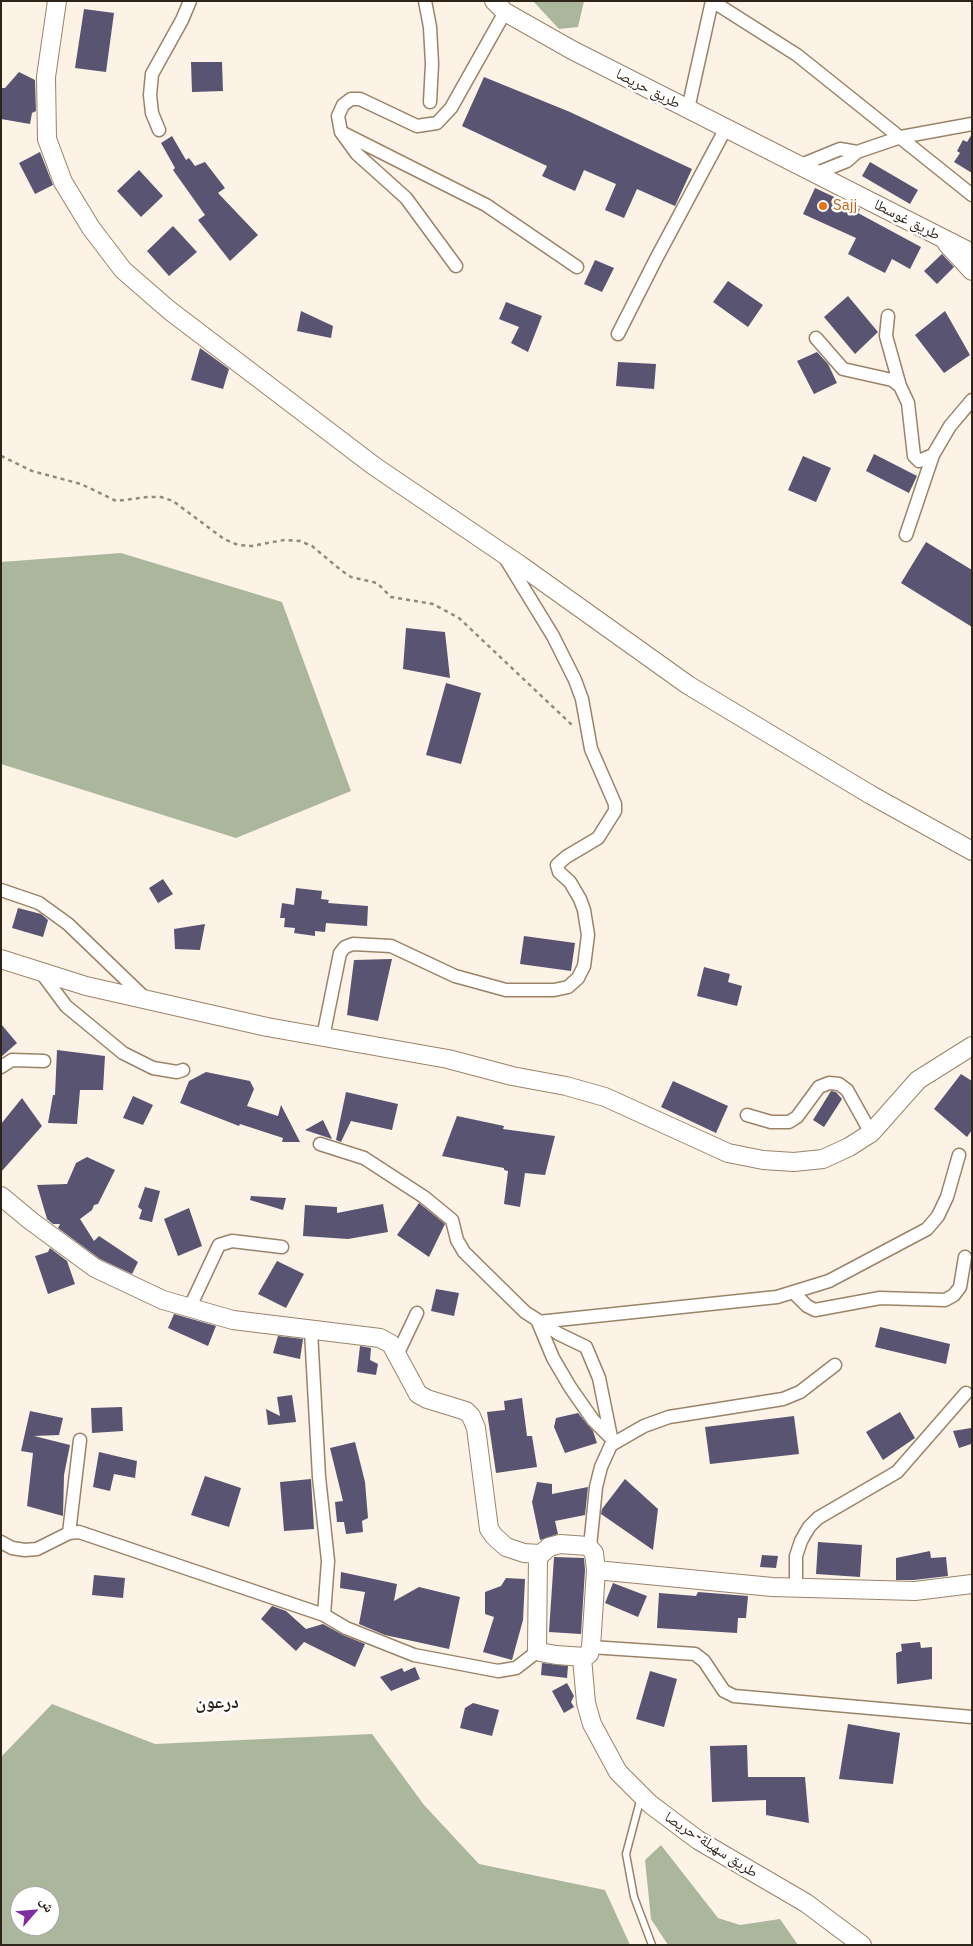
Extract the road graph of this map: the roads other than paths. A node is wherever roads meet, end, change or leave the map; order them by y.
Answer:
1 (57, 1) edge
2 (190, 1) edge
3 (425, 1) edge
4 (712, 1) edge
5 (497, 5) edge
6 (430, 102) dead end
7 (688, 109) junction
8 (972, 124) edge
9 (726, 128) junction
10 (159, 130) dead end
11 (341, 132) junction
12 (901, 137) junction
13 (857, 152) junction
14 (801, 165) junction
15 (817, 173) junction
16 (972, 195) edge
17 (942, 238) junction
18 (972, 253) edge
19 (456, 266) dead end
20 (577, 266) dead end
21 (972, 271) edge
22 (888, 316) dead end
23 (618, 334) dead end
24 (816, 338) dead end
25 (900, 386) junction
26 (972, 400) edge
27 (933, 455) junction
28 (906, 535) dead end
29 (502, 553) junction
30 (972, 851) edge
31 (1, 890) edge
32 (1, 959) edge
33 (39, 970) junction
34 (147, 1000) junction
35 (323, 1037) junction
36 (972, 1046) edge
37 (44, 1061) dead end
38 (1, 1067) edge
39 (183, 1070) dead end
40 (747, 1115) dead end
41 (871, 1133) junction
42 (320, 1144) dead end
43 (959, 1155) dead end
44 (1, 1196) edge
45 (282, 1246) dead end
46 (965, 1257) dead end
47 (794, 1293) junction
48 (189, 1309) junction
49 (417, 1313) dead end
50 (538, 1322) junction
51 (311, 1331) junction
52 (398, 1353) junction
53 (835, 1365) dead end
54 (966, 1393) dead end
55 (80, 1440) dead end
56 (611, 1441) junction
57 (69, 1533) junction
58 (1, 1542) edge
59 (590, 1547) junction
60 (540, 1554) junction
61 (596, 1570) junction
62 (972, 1584) edge
63 (796, 1587) junction
64 (324, 1615) junction
65 (538, 1651) junction
66 (586, 1652) junction
67 (972, 1717) edge
68 (641, 1795) junction
69 (652, 1945) edge
70 (862, 1945) edge

1 - 29 street
2 - 10 street
3 - 6 street
4 - 7 street
4 - 12 street
5 - 7 street, طريق حريصا
5 - 11 street
7 - 9 street, طريق حريصا
8 - 12 street
9 - 14 street, طريق حريصا
9 - 23 street
11 - 19 street
11 - 20 street
12 - 13 street
12 - 16 street
13 - 14 street
13 - 15 street
14 - 15 street, طريق حريصا
15 - 17 street, طريق غوسطا
17 - 18 street, طريق غوسطا
17 - 21 street
22 - 25 street
24 - 25 street
25 - 27 street
26 - 27 street
27 - 28 street
29 - 30 street
29 - 35 street
31 - 34 street
32 - 33 street
33 - 34 street
33 - 39 street
34 - 35 street
35 - 41 street
36 - 41 street
37 - 38 street
40 - 41 street
42 - 50 street
43 - 47 street
44 - 48 street
45 - 48 street
46 - 47 street
47 - 50 street
48 - 51 street
49 - 52 street
50 - 56 street
50 - 56 street
51 - 52 street
51 - 64 street
52 - 60 street
53 - 56 street
54 - 63 street
55 - 57 street
56 - 59 street
57 - 58 street
57 - 64 street
59 - 60 street
59 - 61 street, طريق سهيلة-حريصا
60 - 65 street
61 - 63 street
61 - 66 street, طريق سهيلة-حريصا
62 - 63 street
64 - 65 street
65 - 66 street
66 - 67 street
66 - 68 street, طريق سهيلة-حريصا
68 - 69 lane
68 - 70 street, طريق سهيلة-حريصا

